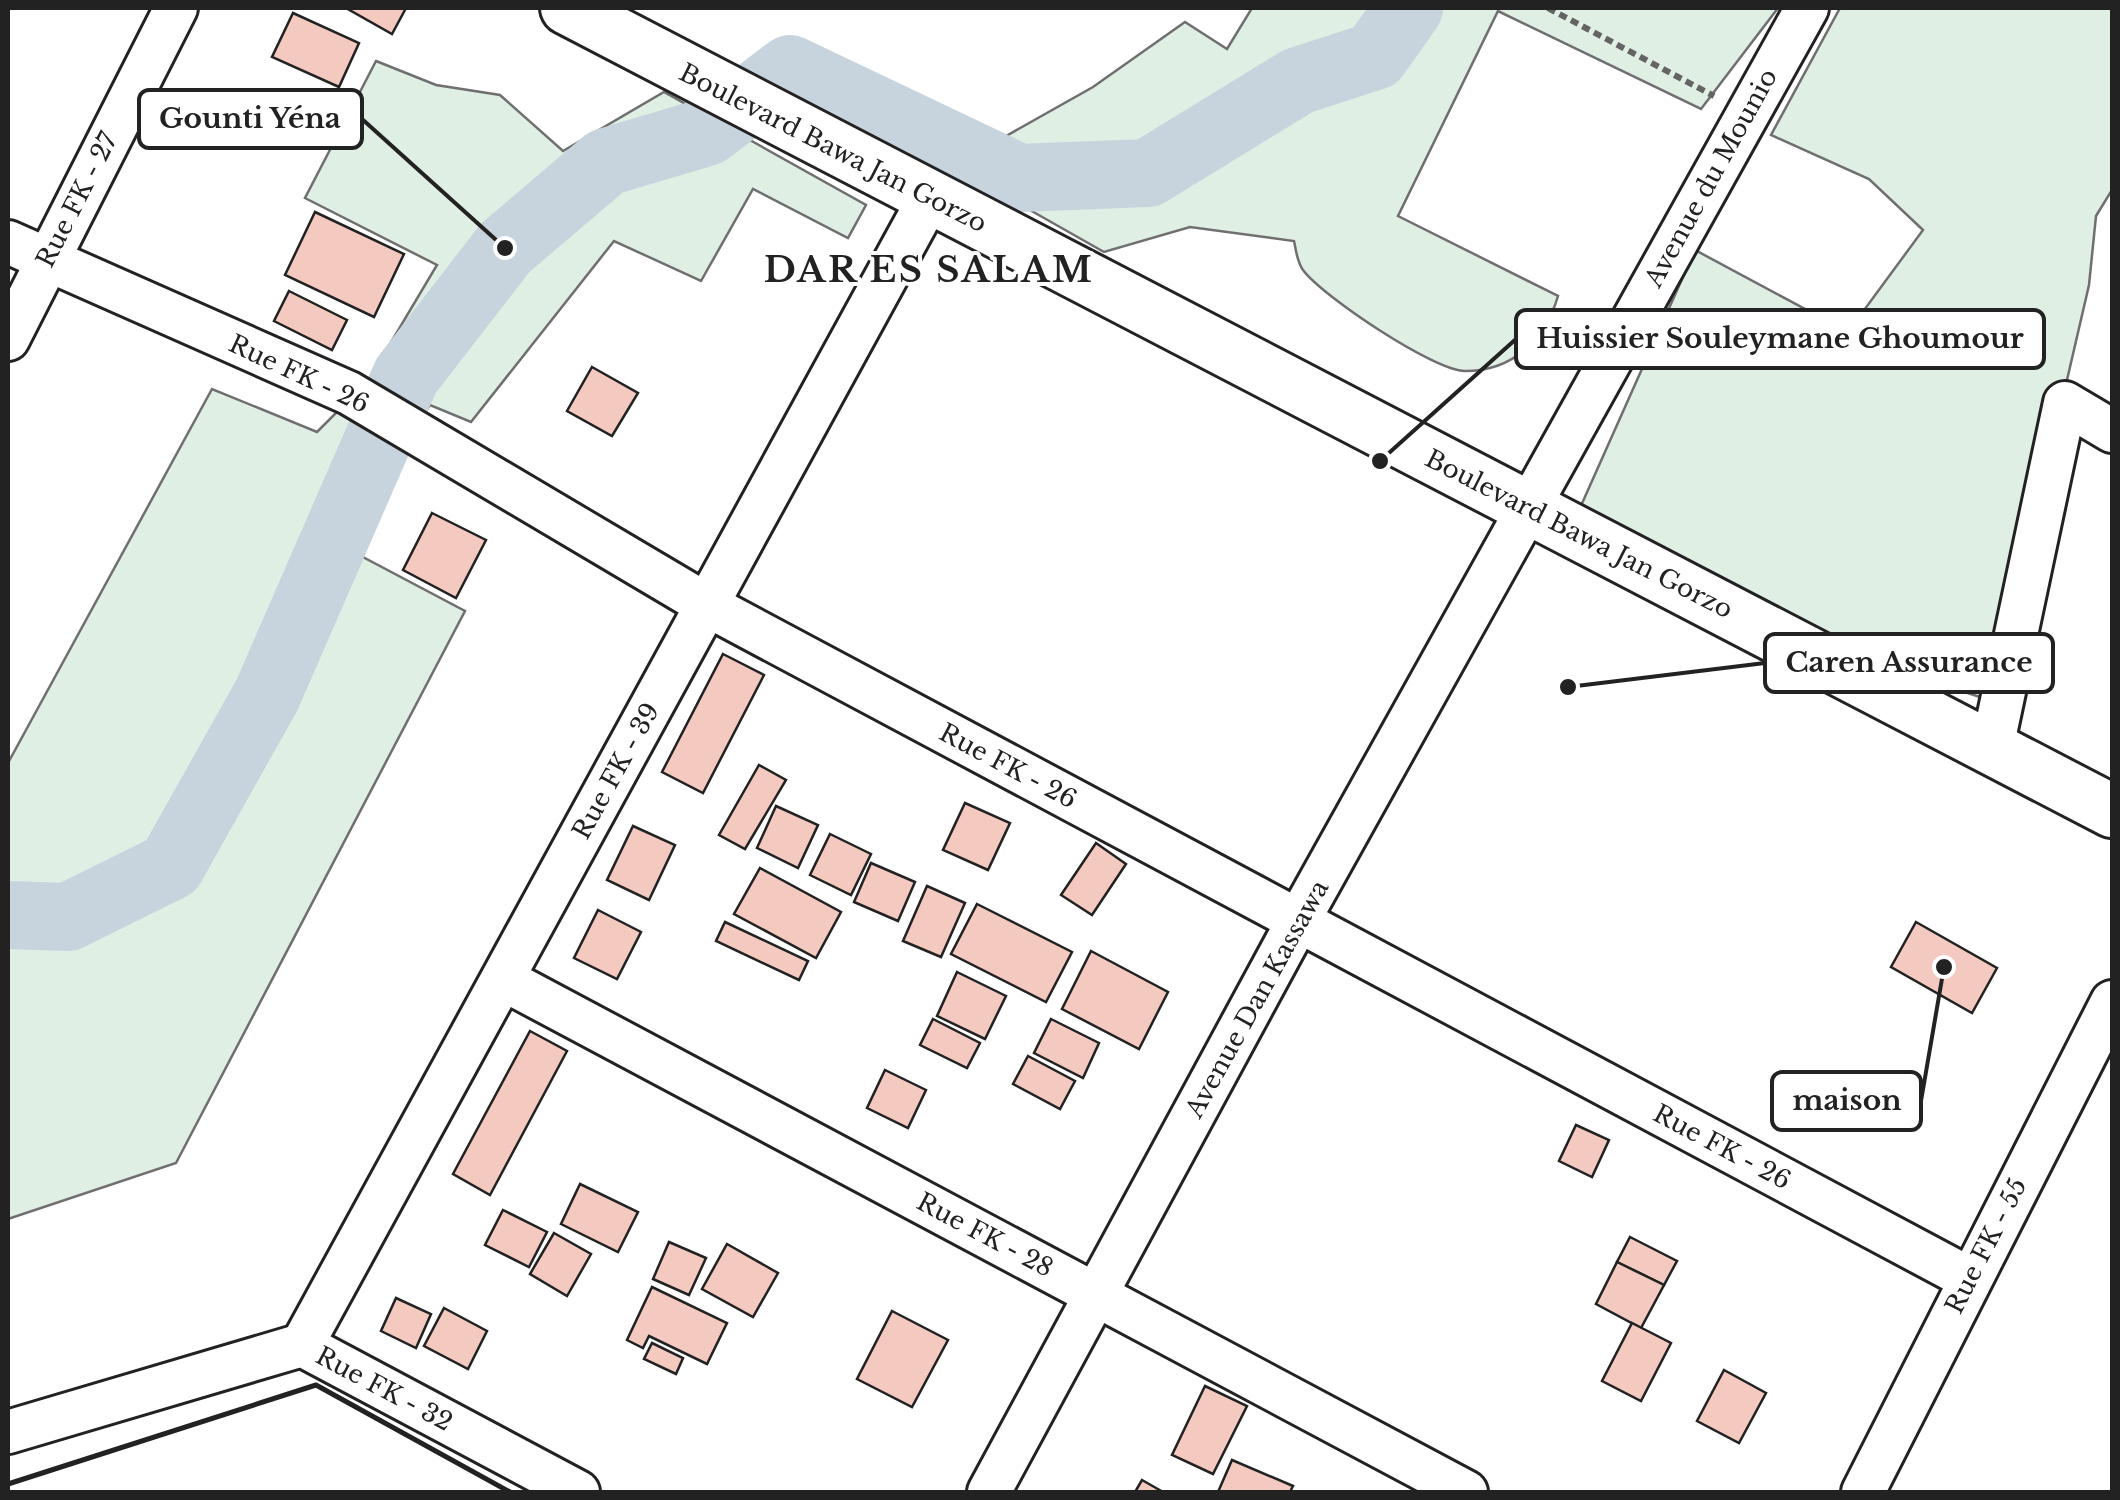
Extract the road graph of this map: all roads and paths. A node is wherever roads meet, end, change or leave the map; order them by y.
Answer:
1 (176, 8) edge
2 (567, 8) edge
3 (1548, 8) edge
4 (1807, 8) edge
5 (1747, 114) junction
6 (908, 186) junction
7 (26, 252) edge
8 (8, 340) edge
9 (2112, 431) edge
10 (1526, 506) junction
11 (707, 605) junction
12 (1992, 748) junction
13 (2112, 811) edge
14 (1298, 921) junction
15 (502, 979) junction
16 (2112, 1002) edge
17 (1968, 1278) junction
18 (1096, 1294) junction
19 (302, 1345) junction
20 (8, 1432) edge
21 (578, 1492) edge
22 (989, 1492) edge
23 (1466, 1492) edge
24 (1862, 1492) edge

1 - 7 street, Rue FK - 27
2 - 6 main road, Boulevard Bawa Jan Gorzo
3 - 5 path
4 - 5 street, Avenue du Mounio
5 - 10 street, Avenue du Mounio
6 - 10 main road, Boulevard Bawa Jan Gorzo
6 - 11 street, Rue FK - 39
7 - 8 street, Rue FK - 27
7 - 11 street, Rue FK - 26
9 - 12 street
10 - 12 main road, Boulevard Bawa Jan Gorzo
10 - 14 street, Avenue Dan Kassawa
11 - 14 street, Rue FK - 26
11 - 15 street, Rue FK - 39
12 - 13 main road, Boulevard Bawa Jan Gorzo
14 - 17 street, Rue FK - 26
14 - 18 street, Avenue Dan Kassawa
15 - 18 street, Rue FK - 28
15 - 19 street, Rue FK - 39
16 - 17 street, Rue FK - 55
17 - 24 street, Rue FK - 55
18 - 22 street, Avenue Dan Kassawa
18 - 23 street, Rue FK - 28
19 - 20 street, Rue FK - 32
19 - 21 street, Rue FK - 32

